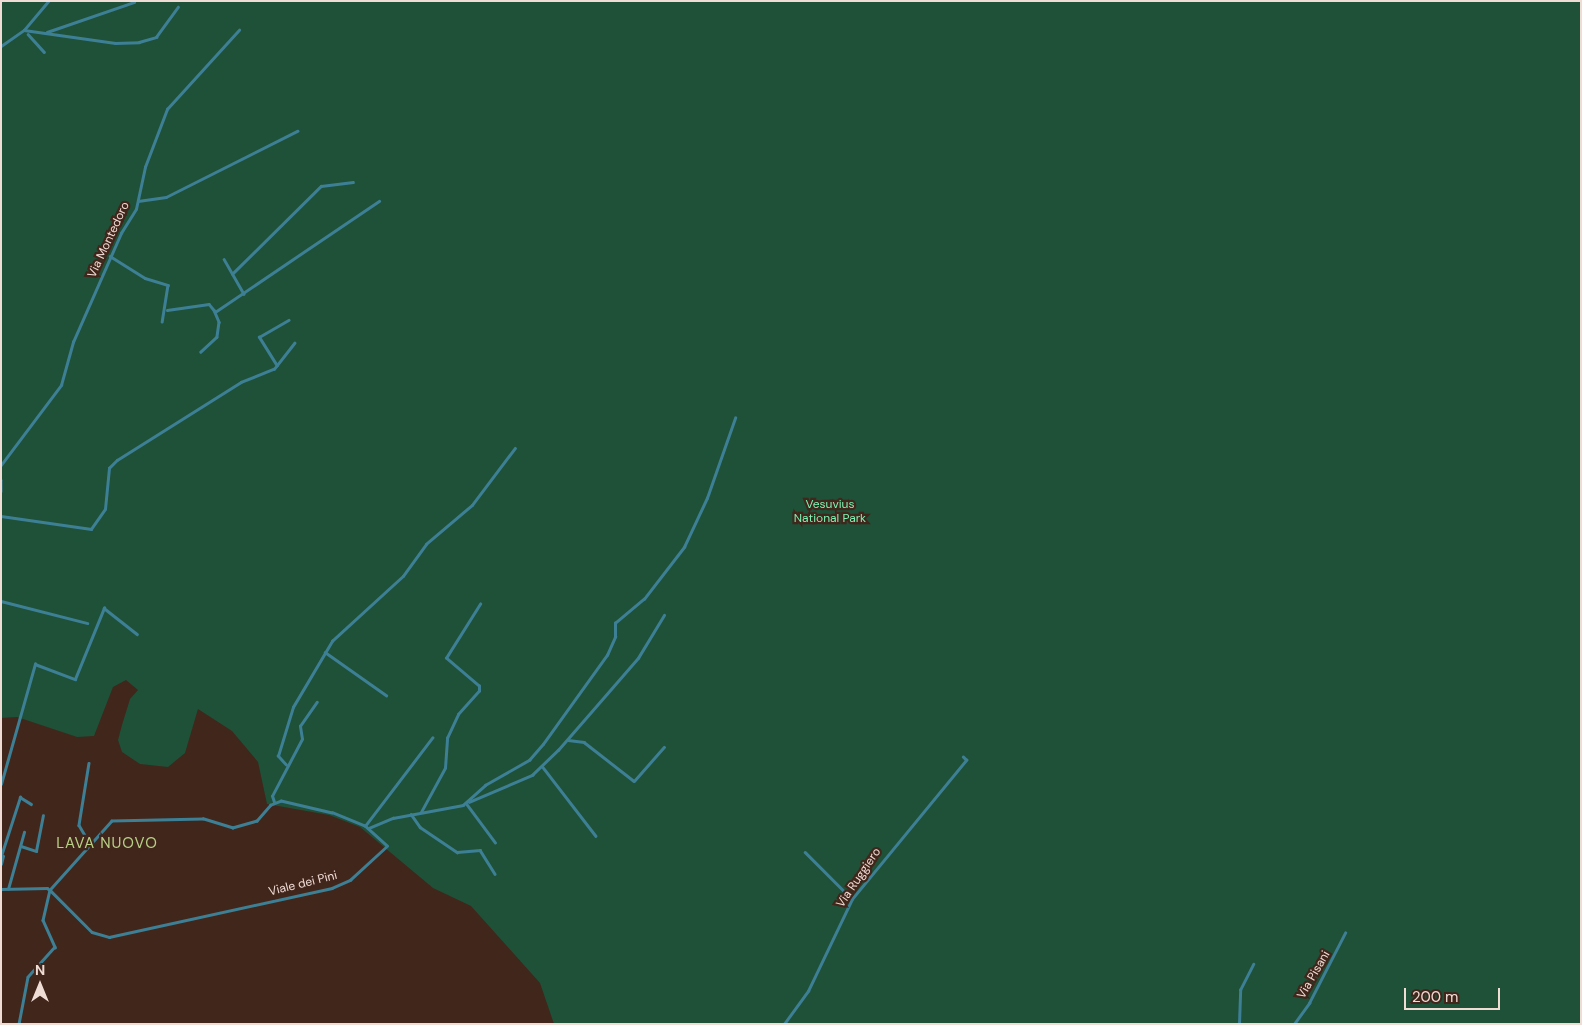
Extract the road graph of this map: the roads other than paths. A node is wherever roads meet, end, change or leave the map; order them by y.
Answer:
1 (48, 1) edge
2 (134, 2) edge
3 (178, 7) dead end
4 (24, 30) junction
5 (239, 30) dead end
6 (45, 33) junction
7 (28, 34) junction
8 (1, 46) edge
9 (44, 52) dead end
10 (298, 131) dead end
11 (353, 182) dead end
12 (138, 201) junction
13 (379, 201) dead end
14 (110, 256) junction
15 (224, 259) dead end
16 (232, 274) junction
17 (244, 294) junction
18 (167, 310) junction
19 (215, 312) junction
20 (289, 320) dead end
21 (162, 322) dead end
22 (294, 343) dead end
23 (201, 352) dead end
24 (277, 366) junction
25 (735, 418) dead end
26 (515, 448) dead end
27 (1, 465) edge
28 (1, 480) edge
29 (1, 490) edge
30 (1, 516) edge
31 (1, 600) edge
32 (480, 604) dead end
33 (664, 615) dead end
34 (88, 624) dead end
35 (137, 634) dead end
36 (324, 652) junction
37 (386, 695) dead end
38 (317, 702) dead end
39 (432, 738) dead end
40 (568, 740) junction
41 (664, 747) dead end
42 (962, 757) dead end
43 (89, 762) dead end
44 (286, 765) junction
45 (541, 765) junction
46 (1, 784) edge
47 (274, 802) junction
48 (467, 803) junction
49 (31, 804) dead end
50 (421, 812) junction
51 (411, 814) junction
52 (43, 816) dead end
53 (365, 826) junction
54 (369, 828) junction
55 (24, 832) dead end
56 (596, 836) dead end
57 (494, 842) dead end
58 (90, 844) junction
59 (21, 846) junction
60 (805, 852) dead end
61 (2, 856) edge
62 (1, 864) edge
63 (495, 874) dead end
64 (1, 889) edge
65 (8, 889) junction
66 (50, 890) junction
67 (852, 899) junction
68 (1345, 933) dead end
69 (1253, 964) dead end
70 (19, 1024) edge
71 (784, 1024) edge
72 (1239, 1024) edge
73 (1294, 1024) edge

1 - 4 street
2 - 6 street
3 - 6 street
4 - 7 street
4 - 8 street
5 - 12 street, Via Montedoro
6 - 7 street
7 - 9 street
10 - 12 street
11 - 16 street
12 - 14 street, Via Montedoro
13 - 17 street
14 - 18 street
14 - 27 street, Via Montedoro
15 - 16 street
16 - 17 street
17 - 19 street
18 - 19 street
18 - 21 street
19 - 23 street
20 - 24 street
22 - 24 street
24 - 30 street
25 - 48 street
26 - 36 street
28 - 29 street
31 - 34 street
32 - 50 street
33 - 40 street
35 - 46 street
36 - 37 street
36 - 44 street
38 - 44 street
39 - 53 street
40 - 41 street
40 - 45 street
42 - 67 street, Via Ruggiero
43 - 58 street
44 - 47 street
45 - 48 street
45 - 56 street
47 - 53 street, Viale dei Pini
47 - 58 street
48 - 50 street
48 - 57 street
49 - 61 street
50 - 51 street
51 - 54 street
51 - 63 street
52 - 59 street
53 - 54 street, Viale dei Pini
54 - 66 street, Viale dei Pini
55 - 59 street
58 - 66 street
59 - 65 street
60 - 67 street
61 - 62 street
64 - 65 street
65 - 66 street
66 - 70 street
67 - 71 street, Via Ruggiero
68 - 73 street, Via Pisani
69 - 72 street

